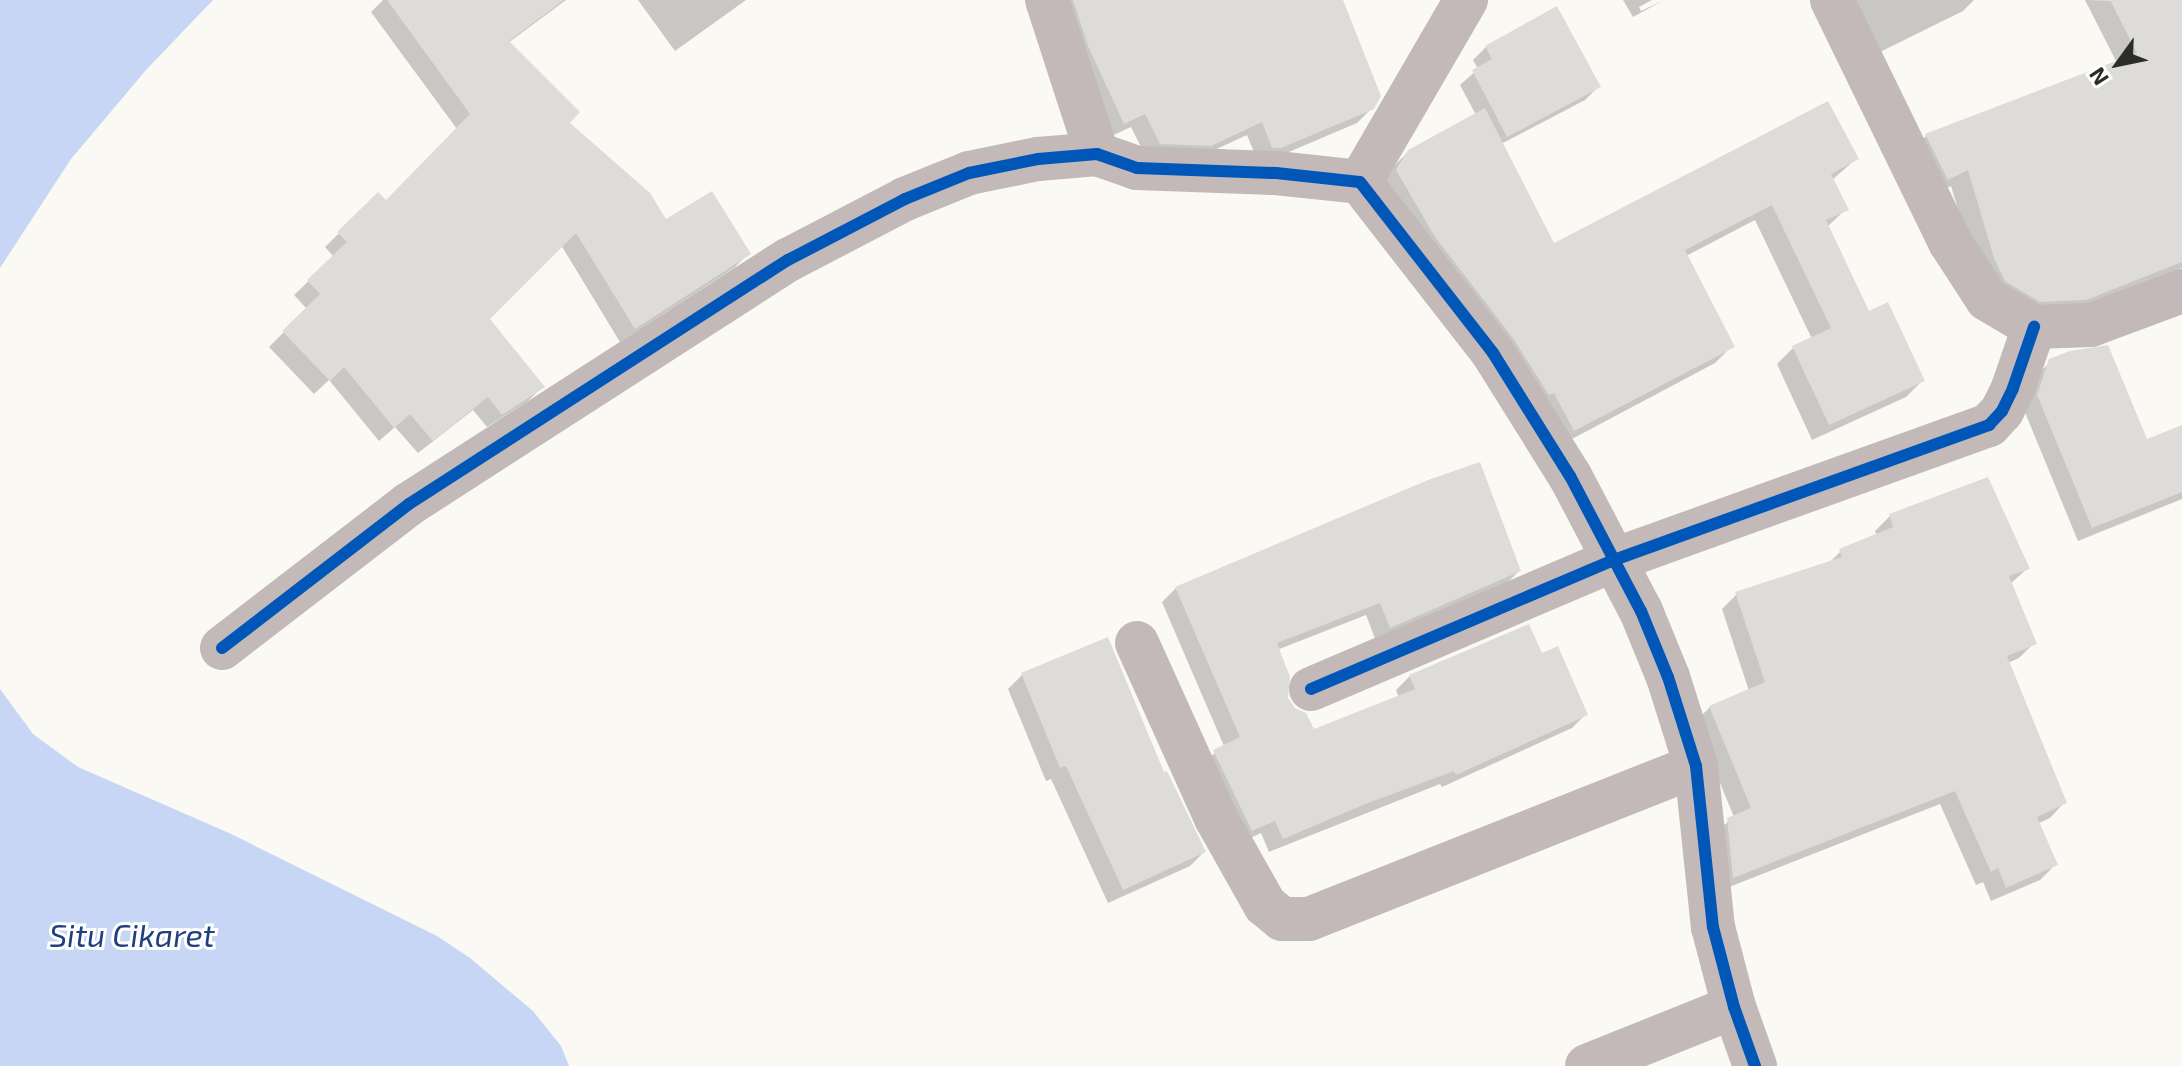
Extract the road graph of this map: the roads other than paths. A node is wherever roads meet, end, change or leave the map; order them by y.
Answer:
1 (1047, 0) edge
2 (1466, 0) edge
3 (1832, 0) edge
4 (1097, 154) junction
5 (1360, 182) junction
6 (2182, 291) edge
7 (2034, 327) junction
8 (1614, 560) junction
9 (1137, 643) dead end
10 (222, 648) dead end
11 (1311, 689) dead end
12 (1696, 766) junction
13 (1734, 1007) junction
14 (1587, 1066) edge
15 (1755, 1066) edge

1 - 4 street
2 - 5 street
3 - 7 street
4 - 5 street
4 - 10 street
5 - 8 street
6 - 7 street
7 - 8 street
8 - 11 street
8 - 12 street
9 - 12 street
12 - 13 street
13 - 14 street
13 - 15 street

